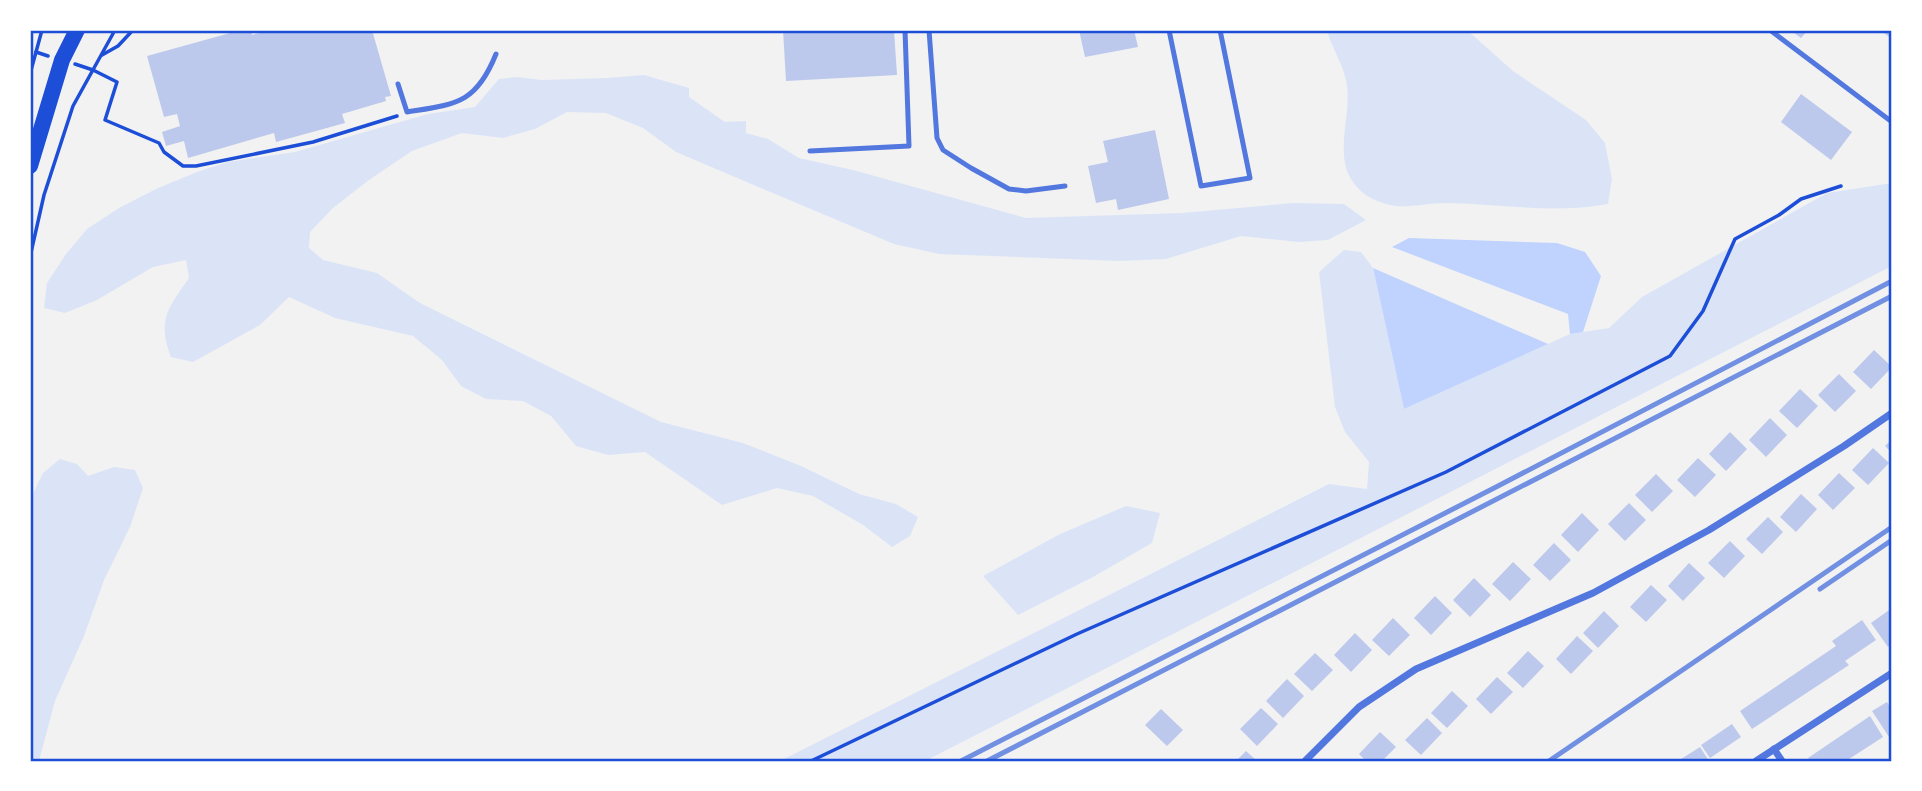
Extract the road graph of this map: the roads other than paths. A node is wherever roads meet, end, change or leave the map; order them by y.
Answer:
1 (63, 30) edge
2 (77, 30) edge
3 (905, 30) edge
4 (929, 30) edge
5 (1168, 30) edge
6 (1220, 30) edge
7 (1770, 30) edge
8 (64, 53) junction
9 (496, 54) dead end
10 (398, 83) dead end
11 (1892, 122) edge
12 (810, 151) dead end
13 (30, 166) edge
14 (1065, 186) dead end
15 (1892, 413) edge
16 (1892, 673) edge
17 (1774, 749) junction
18 (1305, 761) edge
19 (1756, 761) edge
20 (1782, 761) edge

1 - 8 main road
2 - 8 main road
3 - 12 lane
4 - 14 lane
5 - 6 lane
7 - 11 lane
8 - 13 main road
9 - 10 lane
15 - 18 street
16 - 17 street
17 - 19 street
17 - 20 street

